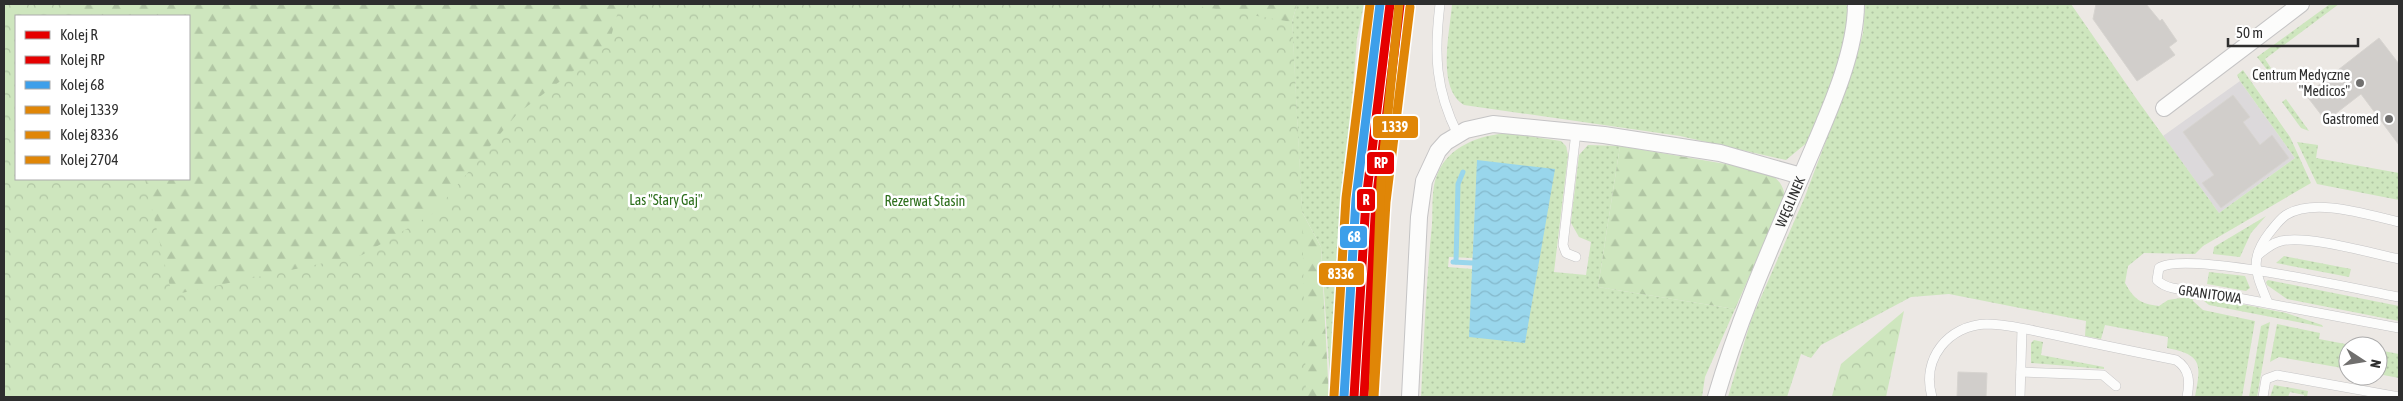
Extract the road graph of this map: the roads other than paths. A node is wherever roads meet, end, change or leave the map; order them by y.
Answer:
1 (1440, 4) edge
2 (1856, 4) edge
3 (2301, 4) edge
4 (2164, 108) dead end
5 (1576, 132) junction
6 (1458, 135) junction
7 (1801, 176) junction
8 (2399, 222) edge
9 (2258, 255) junction
10 (1576, 257) dead end
11 (2399, 260) edge
12 (2255, 269) junction
13 (2399, 297) edge
14 (2268, 303) junction
15 (2022, 328) junction
16 (2399, 328) edge
17 (2021, 372) junction
18 (2116, 386) dead end
19 (1410, 397) edge
20 (1716, 397) edge
21 (1932, 397) edge
22 (2020, 397) edge
23 (2187, 397) edge
24 (2263, 397) edge
25 (2399, 397) edge

1 - 6 lane
2 - 7 street, WĘGLINEK
3 - 4 street
5 - 6 street
5 - 7 street
5 - 10 lane
6 - 19 street
7 - 20 street, WĘGLINEK
8 - 9 lane
9 - 11 lane
9 - 12 lane
12 - 13 lane, GRANITOWA
12 - 14 lane
12 - 14 lane, GRANITOWA
14 - 16 lane, GRANITOWA
15 - 17 lane
15 - 21 lane
15 - 23 lane
17 - 18 lane
17 - 22 lane
24 - 25 lane

